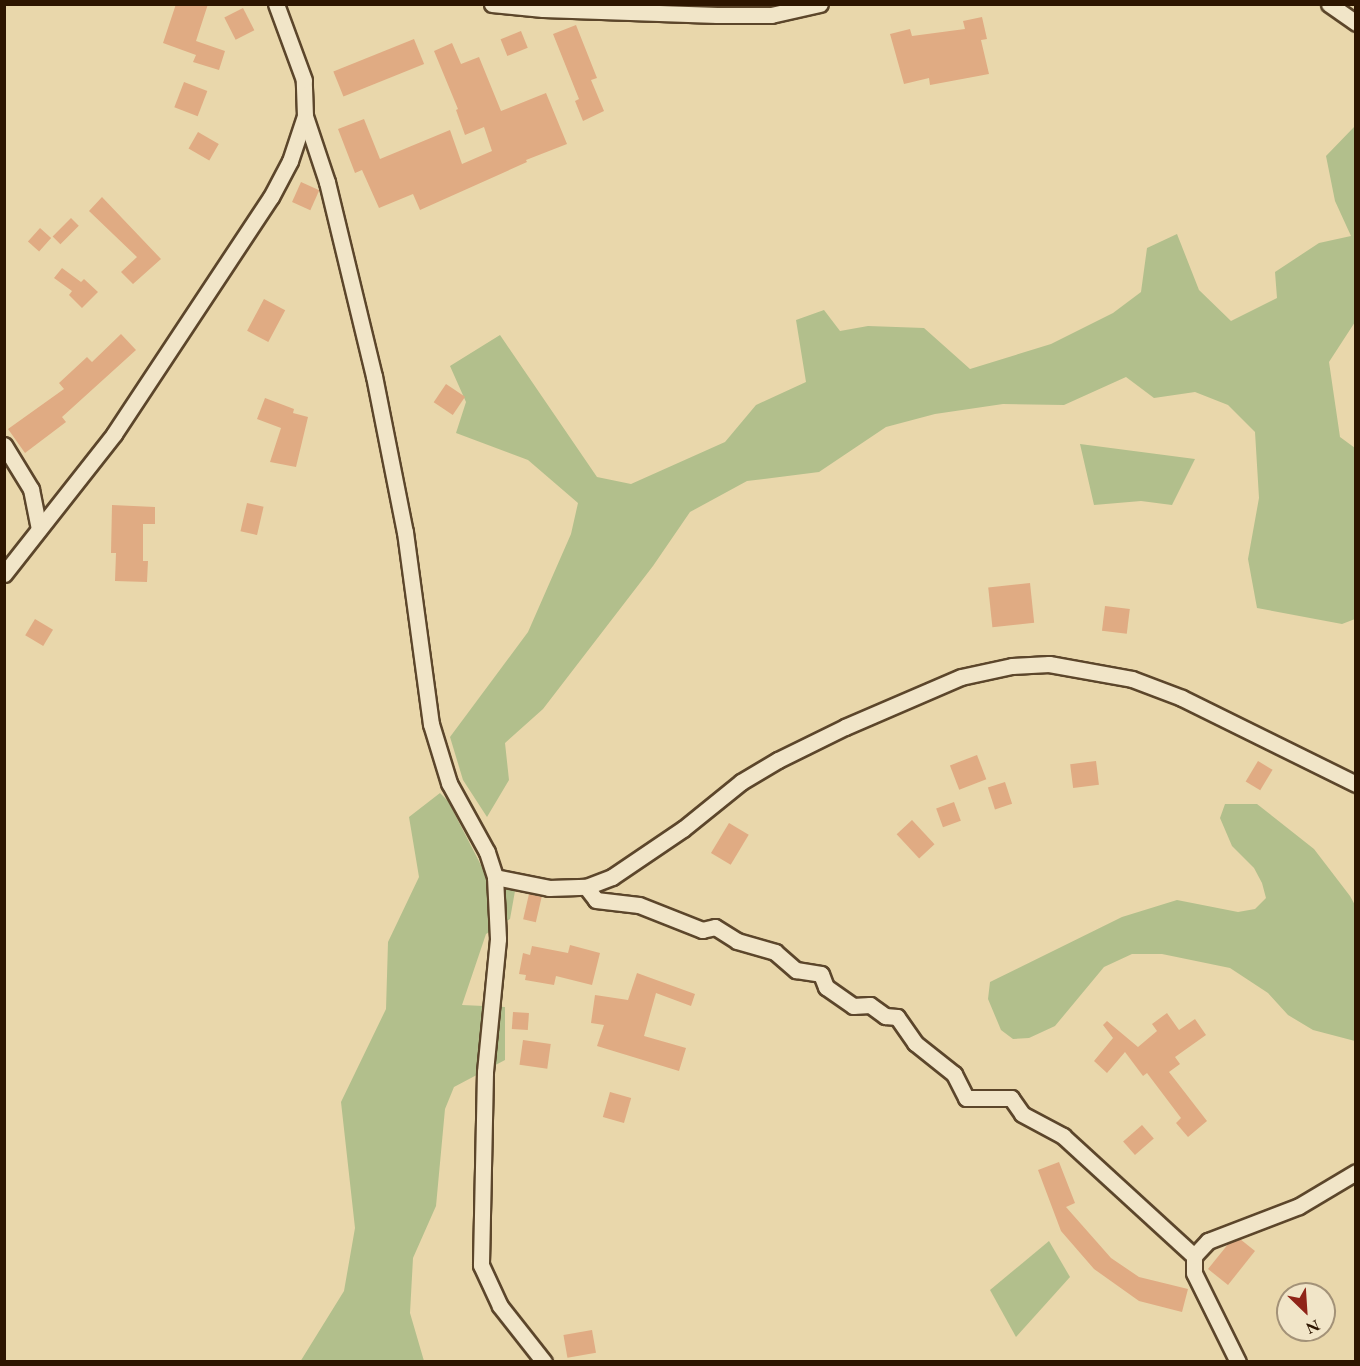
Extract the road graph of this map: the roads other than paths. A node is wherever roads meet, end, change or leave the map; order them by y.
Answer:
1 (276, 4) edge
2 (492, 4) edge
3 (820, 4) edge
4 (1329, 4) edge
5 (1356, 23) edge
6 (305, 116) junction
7 (4, 445) edge
8 (39, 529) junction
9 (4, 574) edge
10 (1356, 784) edge
11 (495, 877) junction
12 (586, 887) junction
13 (1356, 1172) edge
14 (1194, 1256) junction
15 (544, 1362) edge
16 (1238, 1362) edge

1 - 6 street
2 - 3 street
4 - 5 street
6 - 8 street
6 - 11 street
7 - 8 street
8 - 9 street
10 - 12 street
11 - 12 street
11 - 15 street
12 - 14 street
13 - 14 street
14 - 16 street

